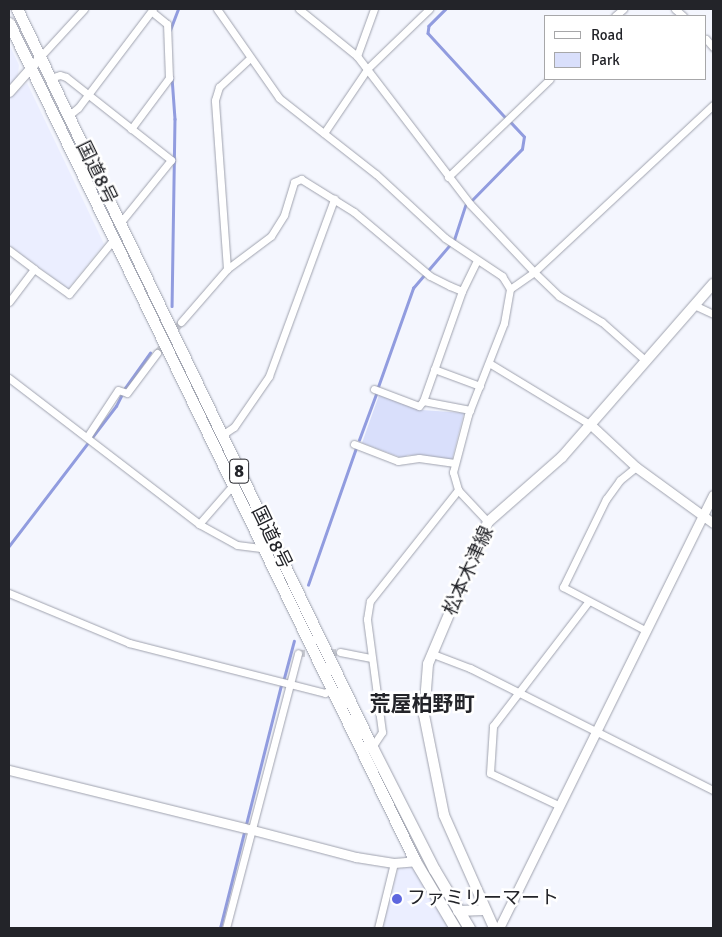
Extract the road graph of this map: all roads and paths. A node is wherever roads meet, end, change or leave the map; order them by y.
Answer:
1 (16, 9) edge
2 (84, 9) edge
3 (217, 9) edge
4 (299, 9) edge
5 (374, 9) edge
6 (429, 9) edge
7 (153, 10) edge
8 (9, 23) edge
9 (357, 56) junction
10 (40, 57) junction
11 (249, 59) junction
12 (368, 68) junction
13 (31, 69) junction
14 (50, 78) junction
15 (549, 80) edge
16 (9, 92) edge
17 (87, 96) junction
18 (713, 105) edge
19 (68, 116) junction
20 (131, 129) junction
21 (324, 133) junction
22 (448, 177) junction
23 (334, 199) junction
24 (120, 224) junction
25 (114, 239) junction
26 (9, 250) edge
27 (477, 260) junction
28 (34, 269) junction
29 (227, 269) junction
30 (534, 272) junction
31 (713, 284) edge
32 (510, 289) junction
33 (462, 291) junction
34 (9, 302) edge
35 (694, 306) junction
36 (713, 314) edge
37 (181, 322) tunnel mouth
38 (158, 353) tunnel mouth
39 (646, 361) junction
40 (490, 364) junction
41 (434, 369) junction
42 (9, 378) edge
43 (480, 386) junction
44 (374, 389) dead end
45 (423, 401) junction
46 (470, 410) junction
47 (591, 425) junction
48 (222, 435) junction
49 (89, 439) junction
50 (354, 444) dead end
51 (456, 463) junction
52 (636, 467) junction
53 (233, 485) junction
54 (458, 490) junction
55 (713, 495) edge
56 (702, 517) junction
57 (488, 522) junction
58 (713, 523) edge
59 (199, 524) junction
60 (263, 548) junction
61 (9, 593) edge
62 (588, 602) junction
63 (645, 630) junction
64 (340, 652) tunnel mouth
65 (298, 653) dead end
66 (433, 654) junction
67 (371, 658) junction
68 (290, 683) junction
69 (331, 689) junction
70 (517, 694) junction
71 (595, 732) junction
72 (372, 747) junction
73 (9, 770) edge
74 (713, 790) edge
75 (558, 805) junction
76 (248, 829) junction
77 (415, 860) junction
78 (394, 863) junction
79 (483, 910) junction
80 (458, 911) junction
81 (226, 928) edge
82 (378, 928) edge
83 (455, 928) edge
84 (469, 928) edge
85 (494, 928) edge
86 (499, 928) edge

1 - 10 highway, 国道8号 / 8
2 - 10 street
3 - 11 street
4 - 9 street
5 - 9 street
6 - 12 street
7 - 17 street
7 - 20 street
8 - 13 highway, 国道8号 / 8
9 - 12 street
10 - 13 street
10 - 14 highway, 国道8号 / 8
11 - 21 street
11 - 29 street
12 - 21 street
12 - 22 street
13 - 16 street
13 - 25 highway, 国道8号 / 8
14 - 17 street
14 - 19 highway, 国道8号 / 8
15 - 22 street
17 - 19 street
17 - 20 street
18 - 30 street
19 - 24 highway, 国道8号 / 8
20 - 24 street
21 - 27 street
22 - 30 street
23 - 29 street
23 - 33 street
23 - 48 street
24 - 48 highway, 国道8号 / 8
25 - 28 street
25 - 53 highway, 国道8号 / 8
26 - 28 street
27 - 32 street
27 - 33 street
28 - 34 street
29 - 37 street
30 - 32 street
30 - 39 street
31 - 35 main road, 松本木津線
32 - 40 street
33 - 41 street
35 - 36 street
35 - 39 main road, 松本木津線
38 - 49 street
39 - 47 main road, 松本木津線
40 - 43 street
40 - 47 street
41 - 43 street
41 - 45 street
42 - 49 street
43 - 46 street
44 - 45 street
45 - 46 street
46 - 51 street
47 - 52 street
47 - 57 main road, 松本木津線
48 - 72 highway, 国道8号 / 8
49 - 59 street
50 - 51 street
51 - 54 street
52 - 56 street
52 - 62 street
53 - 59 street
53 - 60 highway, 国道8号 / 8
54 - 57 street
54 - 67 street
55 - 56 street
56 - 58 street
56 - 63 street
57 - 66 main road, 松本木津線
59 - 60 street
60 - 69 highway, 国道8号 / 8
61 - 68 street
62 - 63 street
62 - 70 street
63 - 71 street
64 - 67 street
65 - 68 street
66 - 70 street
66 - 79 main road, 松本木津線
67 - 72 street
68 - 69 street
68 - 76 street
69 - 77 highway, 国道8号 / 8
70 - 71 street
70 - 75 street
71 - 74 street
71 - 75 street
72 - 80 highway, 国道8号 / 8
73 - 76 street
75 - 86 street
76 - 78 street
76 - 81 street
77 - 78 street
77 - 83 highway, 国道8号 / 8
78 - 82 street
79 - 80 main road
79 - 85 main road, 松本木津線
80 - 84 highway, 国道8号 / 8

